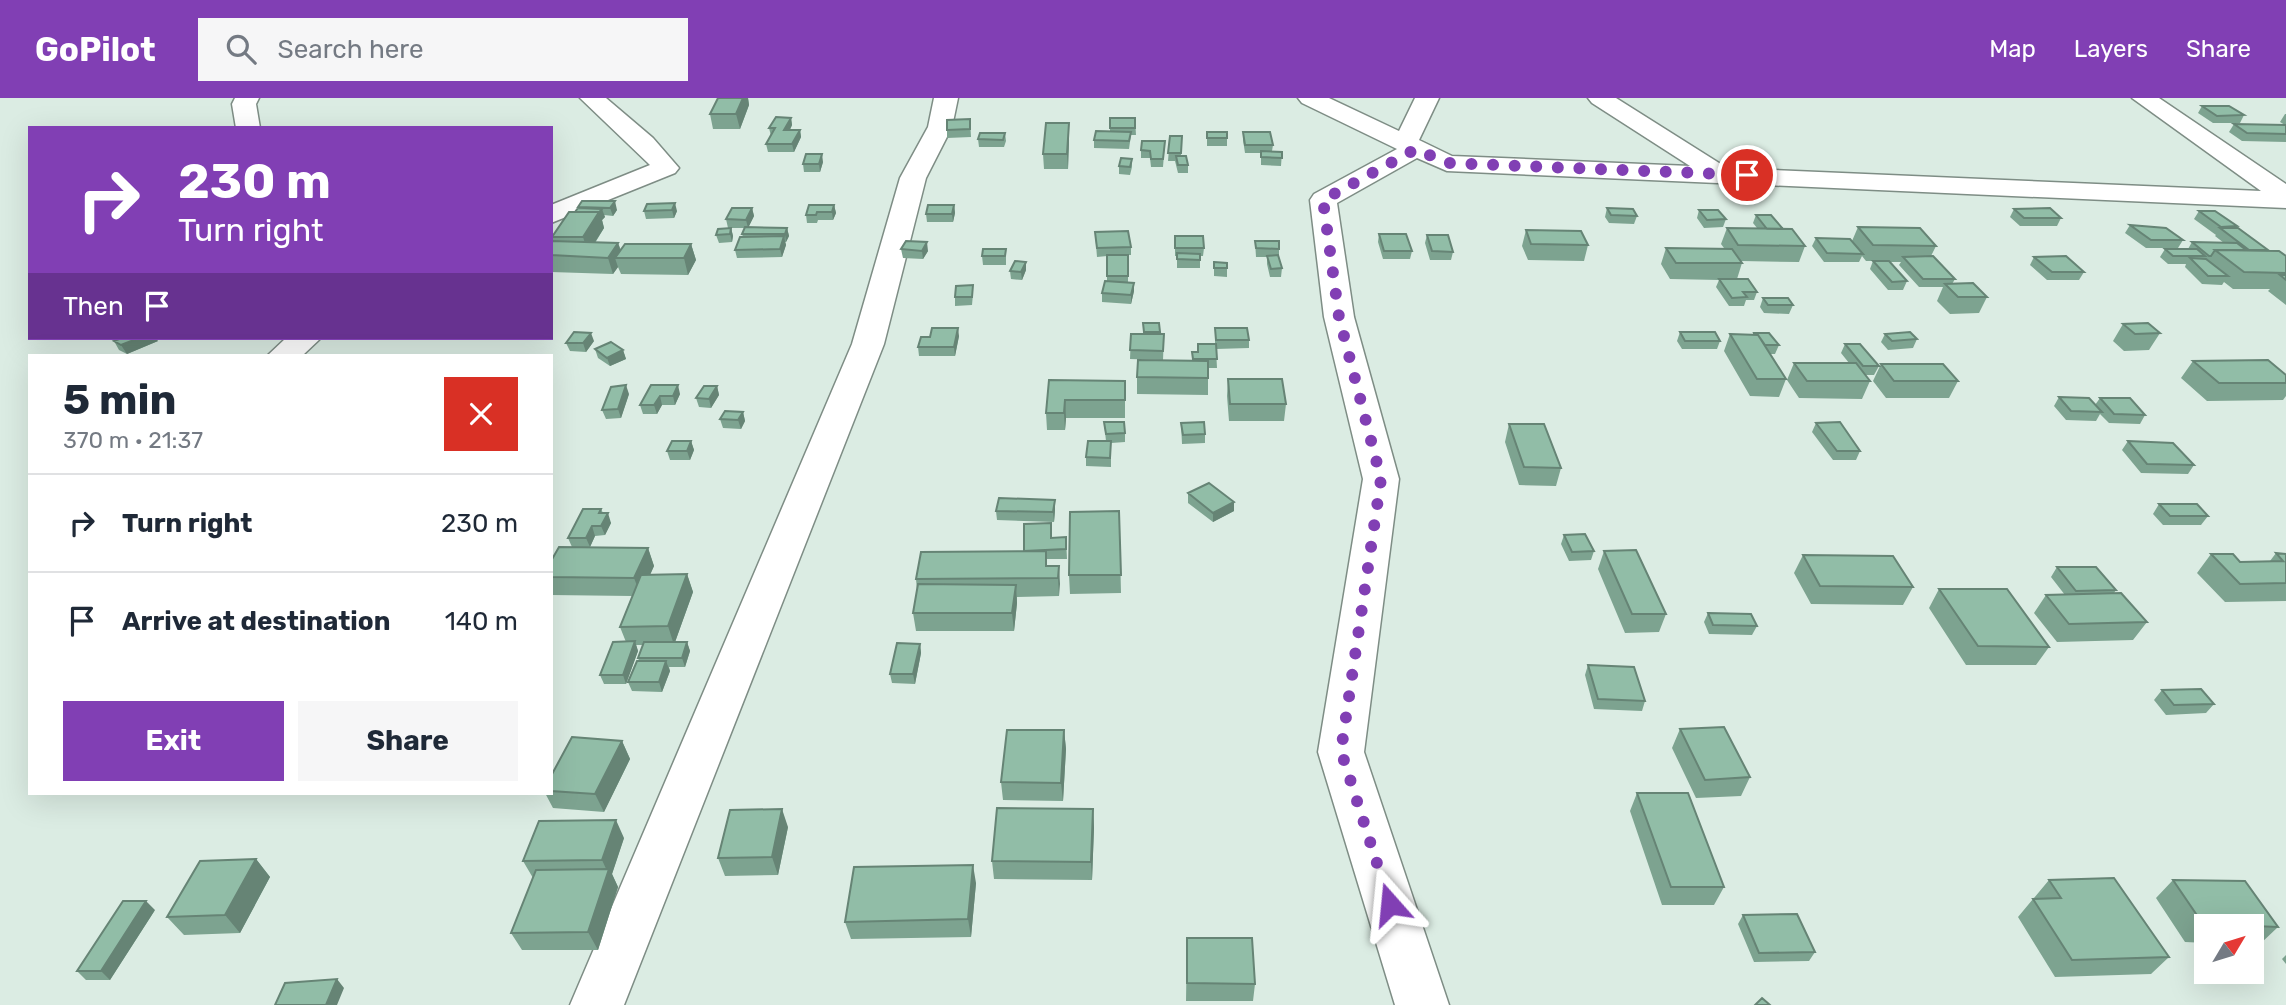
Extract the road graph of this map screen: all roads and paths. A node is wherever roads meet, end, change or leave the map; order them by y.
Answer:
1 (247, 98) edge
2 (592, 98) edge
3 (946, 98) edge
4 (1310, 98) edge
5 (1427, 98) edge
6 (1600, 98) edge
7 (2144, 98) edge
8 (248, 126) edge
9 (1411, 146) junction
10 (1720, 174) junction
11 (2286, 198) edge
12 (553, 214) edge
13 (304, 340) edge
14 (286, 354) edge
15 (597, 1005) edge
16 (1422, 1005) edge

1 - 8 street
2 - 12 street
3 - 15 street
4 - 9 street
5 - 9 street
6 - 10 street
7 - 11 street
9 - 10 street
9 - 16 street
10 - 11 street
13 - 14 street

